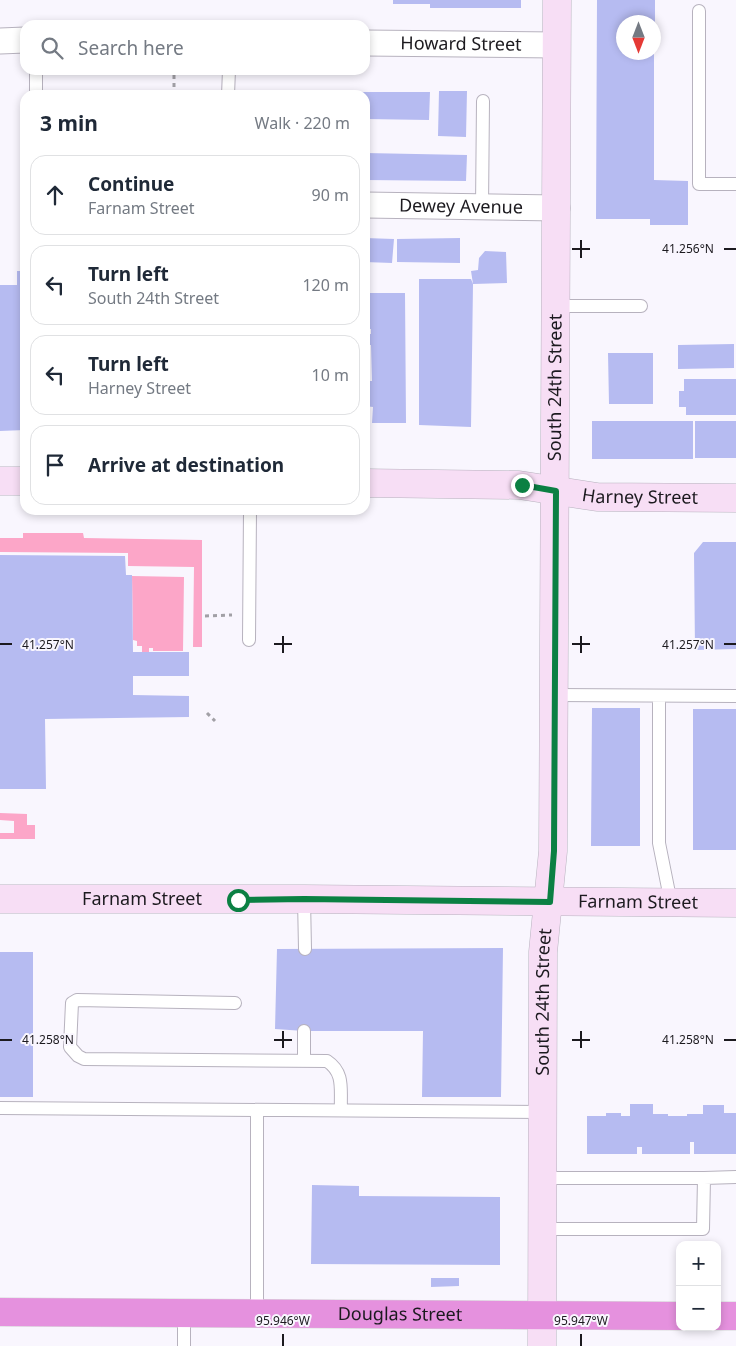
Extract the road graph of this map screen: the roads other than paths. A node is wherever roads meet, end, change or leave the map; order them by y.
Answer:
1 (557, 0) edge
2 (699, 11) dead end
3 (20, 40) edge
4 (0, 41) edge
5 (370, 43) edge
6 (557, 45) junction
7 (36, 75) edge
8 (229, 75) edge
9 (36, 90) edge
10 (228, 90) edge
11 (483, 101) dead end
12 (736, 184) edge
13 (370, 205) edge
14 (482, 207) junction
15 (557, 208) junction
16 (556, 306) junction
17 (642, 306) dead end
18 (0, 481) edge
19 (20, 481) edge
20 (370, 483) edge
21 (556, 491) junction
22 (736, 498) edge
23 (250, 515) edge
24 (249, 640) dead end
25 (555, 695) junction
26 (659, 696) junction
27 (736, 696) edge
28 (0, 899) edge
29 (304, 899) junction
30 (550, 902) junction
31 (671, 903) junction
32 (736, 903) edge
33 (305, 949) dead end
34 (235, 1003) dead end
35 (304, 1031) dead end
36 (304, 1061) junction
37 (0, 1108) edge
38 (257, 1110) junction
39 (341, 1110) junction
40 (543, 1112) junction
41 (736, 1177) edge
42 (542, 1178) junction
43 (704, 1178) junction
44 (542, 1229) junction
45 (0, 1312) edge
46 (184, 1313) junction
47 (257, 1314) junction
48 (542, 1316) junction
49 (676, 1316) edge
50 (721, 1316) edge
51 (736, 1316) edge
52 (184, 1346) edge
53 (542, 1346) edge

1 - 6 main road, South 24th Street
2 - 12 lane
3 - 4 street
5 - 6 street, Howard Street
6 - 15 main road, South 24th Street
7 - 9 lane
8 - 10 lane
11 - 14 lane
13 - 14 street, Dewey Avenue
14 - 15 street, Dewey Avenue
15 - 16 main road, South 24th Street
16 - 17 lane
16 - 21 main road, South 24th Street
18 - 19 main road
20 - 21 main road, Harney Street
21 - 22 main road, Harney Street
21 - 25 main road, South 24th Street
23 - 24 lane
25 - 26 lane
25 - 30 main road, South 24th Street
26 - 27 lane
26 - 31 lane
28 - 29 main road, Farnam Street
29 - 30 main road, Farnam Street
29 - 33 lane
30 - 31 main road, Farnam Street
30 - 40 main road, South 24th Street
31 - 32 main road, Farnam Street
34 - 36 lane
35 - 36 lane
36 - 39 lane
37 - 38 lane
38 - 39 lane
38 - 47 lane
39 - 40 lane
40 - 42 main road, South 24th Street
41 - 43 lane
42 - 43 lane
42 - 44 main road, South 24th Street
43 - 44 lane
44 - 48 main road, South 24th Street
45 - 46 highway, Douglas Street
46 - 47 highway, Douglas Street
46 - 52 lane
47 - 48 highway, Douglas Street
48 - 49 highway, Douglas Street
48 - 53 main road, South 24th Street
50 - 51 highway

